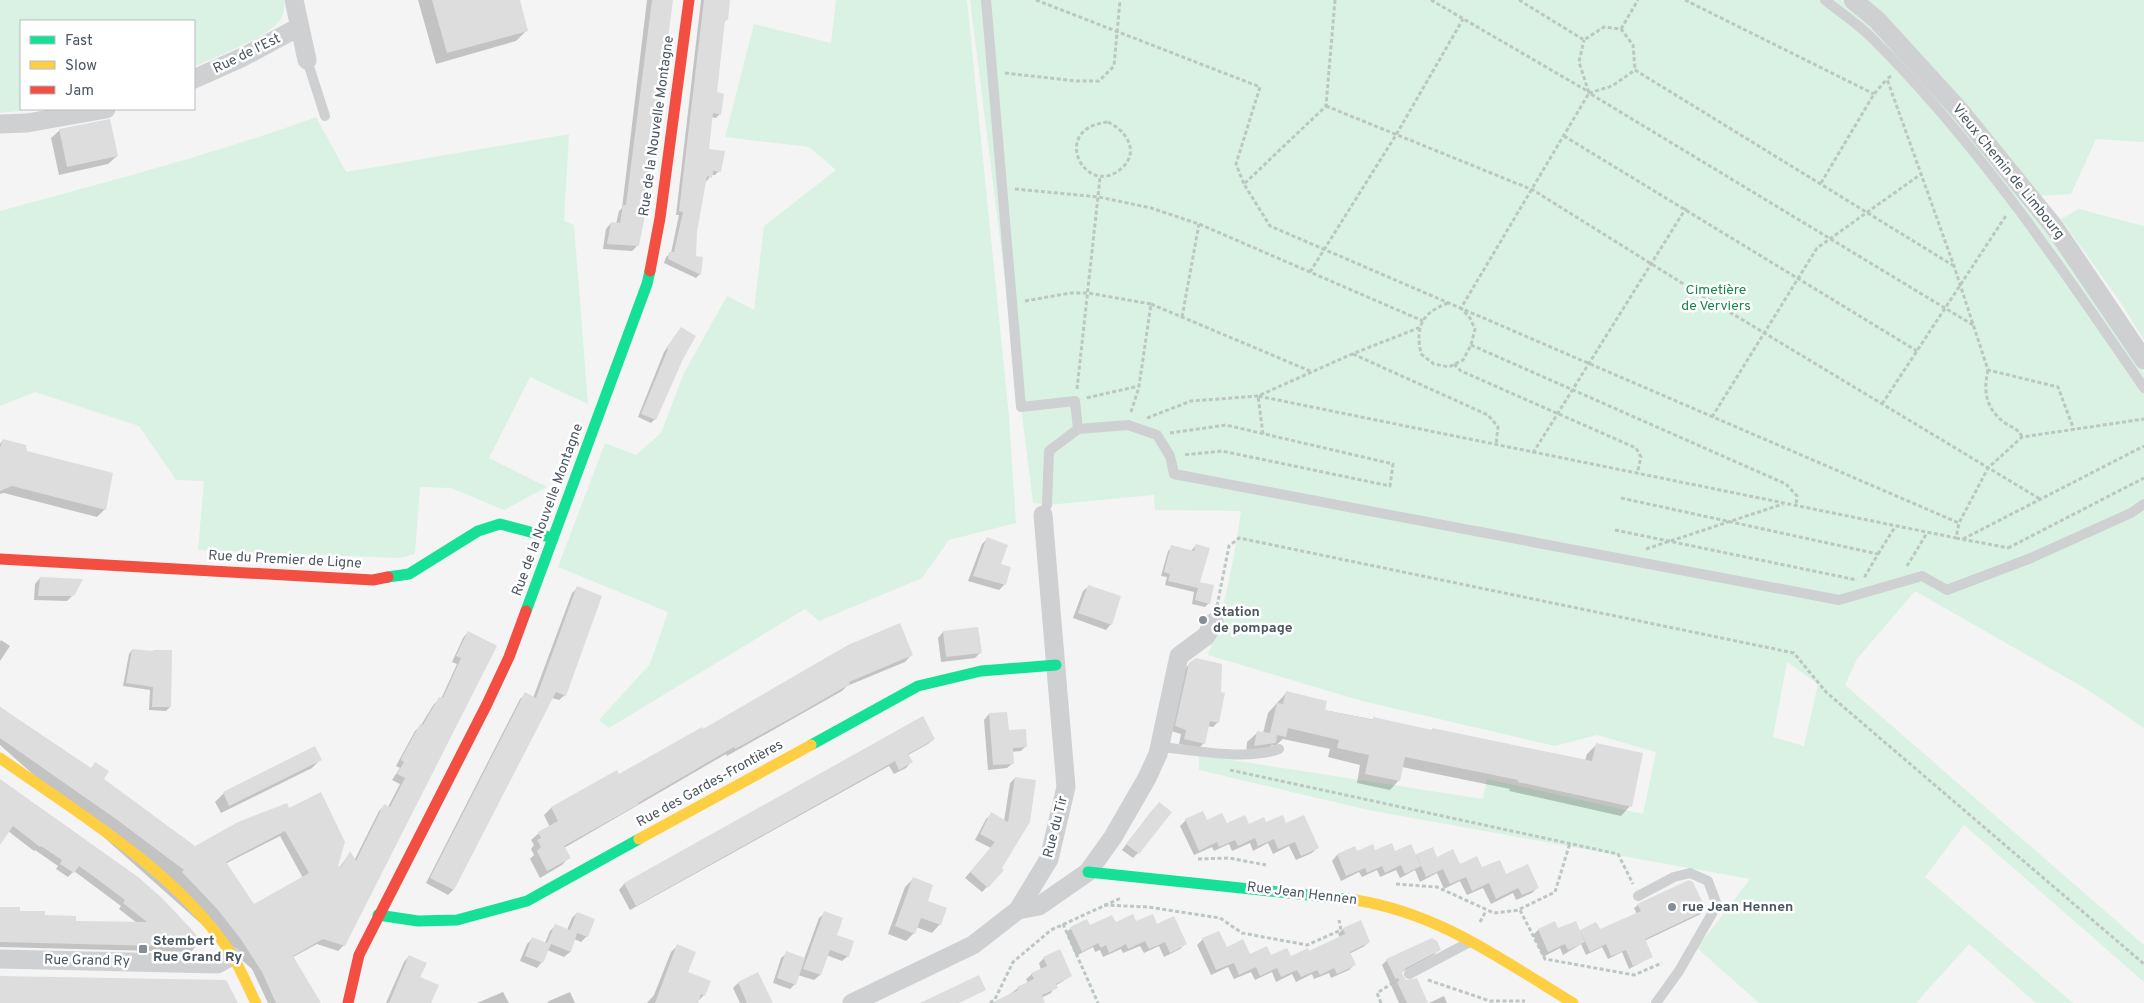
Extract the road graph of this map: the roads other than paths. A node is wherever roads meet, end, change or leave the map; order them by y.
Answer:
1 (294, 0) edge
2 (689, 0) edge
3 (986, 0) edge
4 (1825, 0) edge
5 (1853, 0) edge
6 (299, 27) junction
7 (307, 60) joint
8 (195, 79) edge
9 (100, 110) edge
10 (325, 116) dead end
11 (0, 124) edge
12 (2144, 360) edge
13 (2144, 388) edge
14 (1078, 429) junction
15 (2144, 504) edge
16 (1044, 515) joint
17 (553, 538) junction
18 (0, 560) edge
19 (1214, 622) road end
20 (1056, 665) junction
21 (1160, 747) junction
22 (1279, 748) dead end
23 (0, 758) edge
24 (1088, 872) junction
25 (1638, 896) road end
26 (1018, 910) junction
27 (378, 915) junction
28 (1471, 941) junction
29 (232, 956) junction
30 (0, 959) edge
31 (1408, 974) road end
32 (256, 1003) edge
33 (348, 1003) edge
34 (852, 1003) edge
35 (1573, 1003) edge
36 (1656, 1003) edge

1 - 6 street
2 - 17 street, Rue de la Nouvelle Montagne
3 - 14 lane
4 - 13 lane
5 - 12 street, Vieux Chemin de Limbourg
6 - 7 street
6 - 8 street, Rue de l'Est
7 - 10 lane
9 - 11 street
14 - 15 lane
14 - 16 lane
16 - 20 street, Rue du Tir
17 - 18 street, Rue du Premier de Ligne
17 - 27 street, Rue de la Nouvelle Montagne
19 - 21 street
20 - 26 street, Rue du Tir
20 - 27 street, Rue des Gardes-Frontières
21 - 22 lane
21 - 24 street
23 - 29 street
24 - 26 street
24 - 28 street, Rue Jean Hennen
25 - 36 lane
26 - 34 street, Rue du Tir
27 - 33 street, Rue de la Nouvelle Montagne
28 - 31 lane
28 - 35 street, Rue Jean Hennen
29 - 30 street, Rue Grand Ry
29 - 32 street

